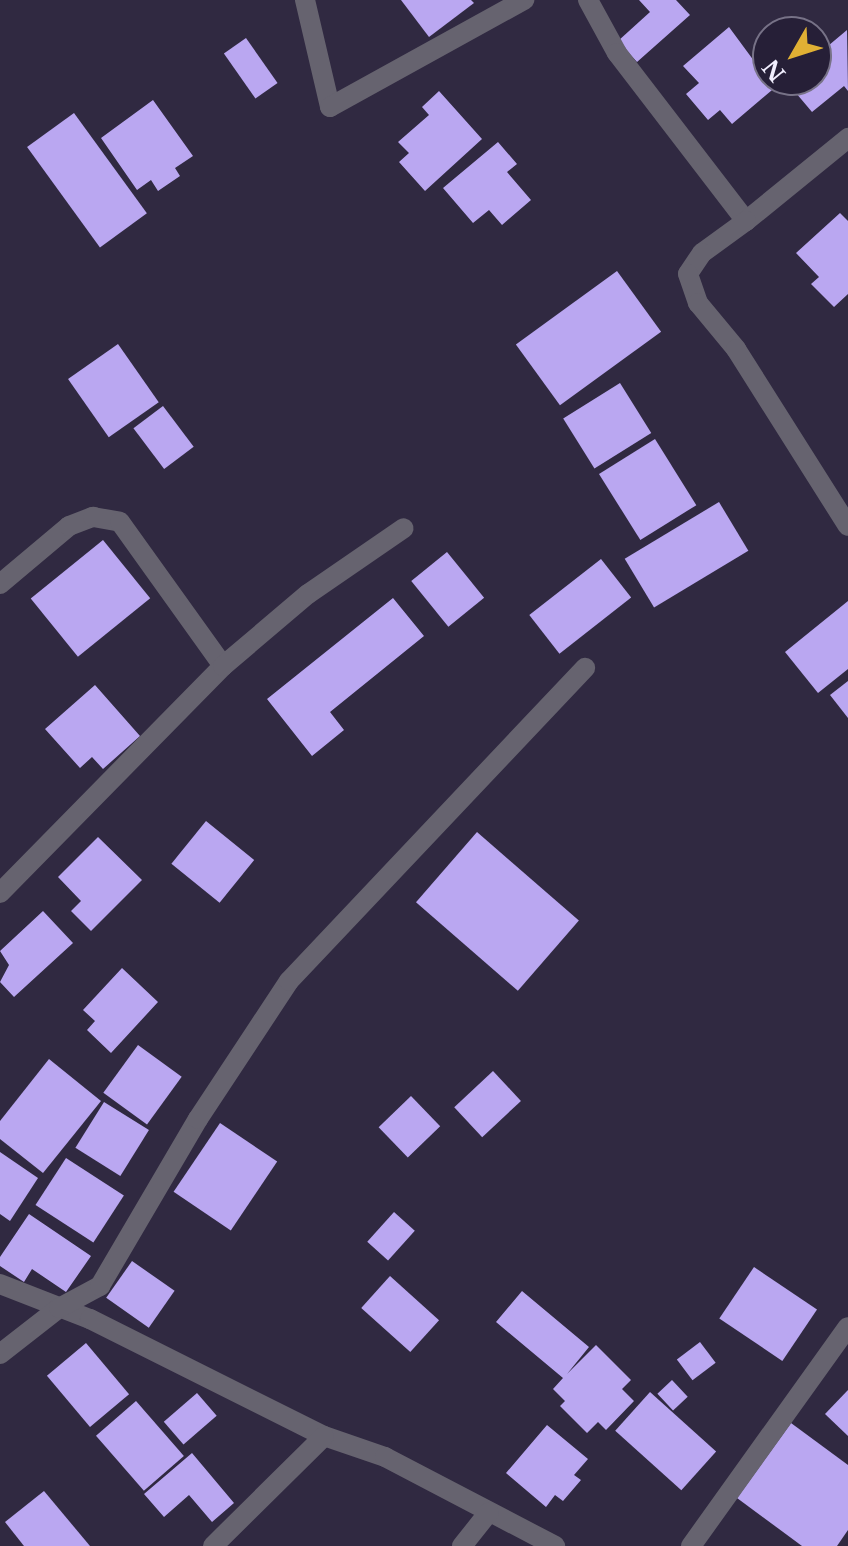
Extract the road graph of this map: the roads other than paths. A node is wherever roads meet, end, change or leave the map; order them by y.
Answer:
1 (305, 0) edge
2 (524, 0) edge
3 (588, 0) edge
4 (848, 138) edge
5 (746, 221) junction
6 (848, 526) edge
7 (404, 528) dead end
8 (0, 584) edge
9 (223, 666) junction
10 (585, 668) dead end
11 (0, 893) edge
12 (0, 1284) edge
13 (59, 1308) junction
14 (848, 1327) edge
15 (0, 1354) edge
16 (324, 1436) junction
17 (489, 1512) junction
18 (213, 1546) edge
19 (462, 1546) edge
20 (555, 1546) edge
21 (691, 1546) edge

1 - 2 street
3 - 5 street
4 - 5 street
5 - 6 street
7 - 9 street
8 - 9 street
9 - 11 street
10 - 13 street
12 - 13 street
13 - 15 street
13 - 16 street
14 - 21 street
16 - 17 street
16 - 18 street
17 - 19 street
17 - 20 street

